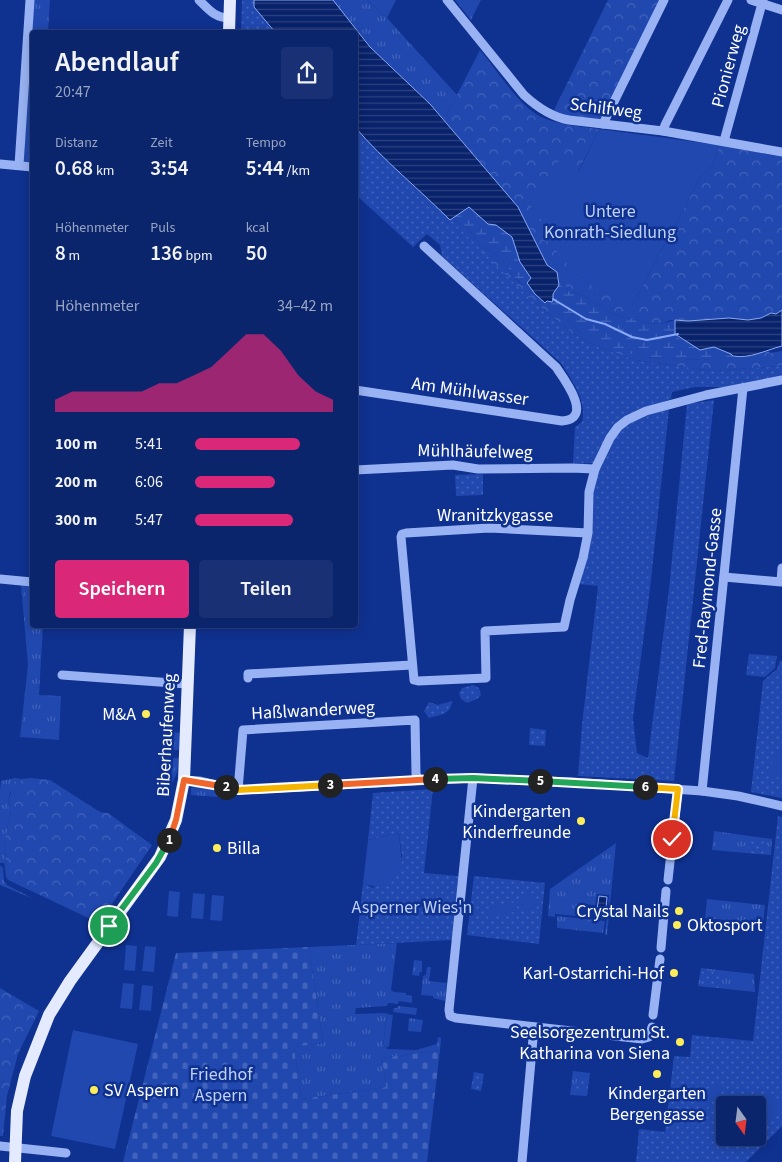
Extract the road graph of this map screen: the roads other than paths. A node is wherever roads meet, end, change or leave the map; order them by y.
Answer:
1 (30, 0) edge
2 (199, 0) edge
3 (230, 0) edge
4 (447, 0) edge
5 (664, 0) edge
6 (728, 0) edge
7 (751, 0) edge
8 (762, 2) edge
9 (782, 10) edge
10 (230, 18) junction
11 (229, 30) edge
12 (603, 124) junction
13 (663, 131) junction
14 (724, 141) junction
15 (781, 150) edge
16 (0, 164) edge
17 (18, 165) junction
18 (30, 167) edge
19 (424, 246) dead end
20 (782, 380) edge
21 (743, 388) junction
22 (358, 390) edge
23 (595, 469) junction
24 (358, 470) edge
25 (588, 533) junction
26 (782, 568) edge
27 (724, 577) junction
28 (0, 579) edge
29 (30, 582) edge
30 (190, 628) edge
31 (412, 665) junction
32 (62, 675) dead end
33 (248, 678) dead end
34 (187, 684) junction
35 (473, 778) junction
36 (184, 780) junction
37 (419, 780) junction
38 (678, 789) junction
39 (238, 790) junction
40 (702, 790) junction
41 (782, 806) edge
42 (668, 880) dead end
43 (666, 891) dead end
44 (661, 948) dead end
45 (660, 959) dead end
46 (653, 1016) dead end
47 (534, 1027) junction
48 (652, 1027) dead end
49 (0, 1146) edge
50 (14, 1147) junction
51 (66, 1154) dead end
52 (14, 1162) edge
53 (522, 1162) edge

1 - 17 street
2 - 10 street
3 - 10 main road
4 - 12 street, Schilfweg
5 - 12 street
6 - 13 street
7 - 8 street
8 - 9 street
8 - 14 street, Pionierweg
10 - 11 main road
12 - 13 street, Schilfweg
13 - 14 street, Schilfweg
14 - 15 street, Schilfweg
16 - 17 street
17 - 18 street
19 - 22 street, Am Mühlwasser
20 - 21 street
21 - 23 street
21 - 27 street, Fred-Raymond-Gasse
23 - 24 street, Mühlhäufelweg
23 - 25 street
25 - 31 street
25 - 31 street, Wranitzkygasse
26 - 27 street
27 - 40 street, Fred-Raymond-Gasse
28 - 29 street
30 - 34 main road, Biberhaufenweg
31 - 33 street
32 - 34 street
34 - 36 main road, Biberhaufenweg
35 - 37 street
35 - 38 street
35 - 47 street
36 - 39 street
36 - 50 main road, Biberhaufenweg
37 - 39 street
37 - 39 street, Haßlwanderweg
38 - 40 street
38 - 42 street
40 - 41 street
43 - 44 street
45 - 46 street
47 - 48 street
47 - 53 street
49 - 50 street
50 - 51 street
50 - 52 main road, Biberhaufenweg

